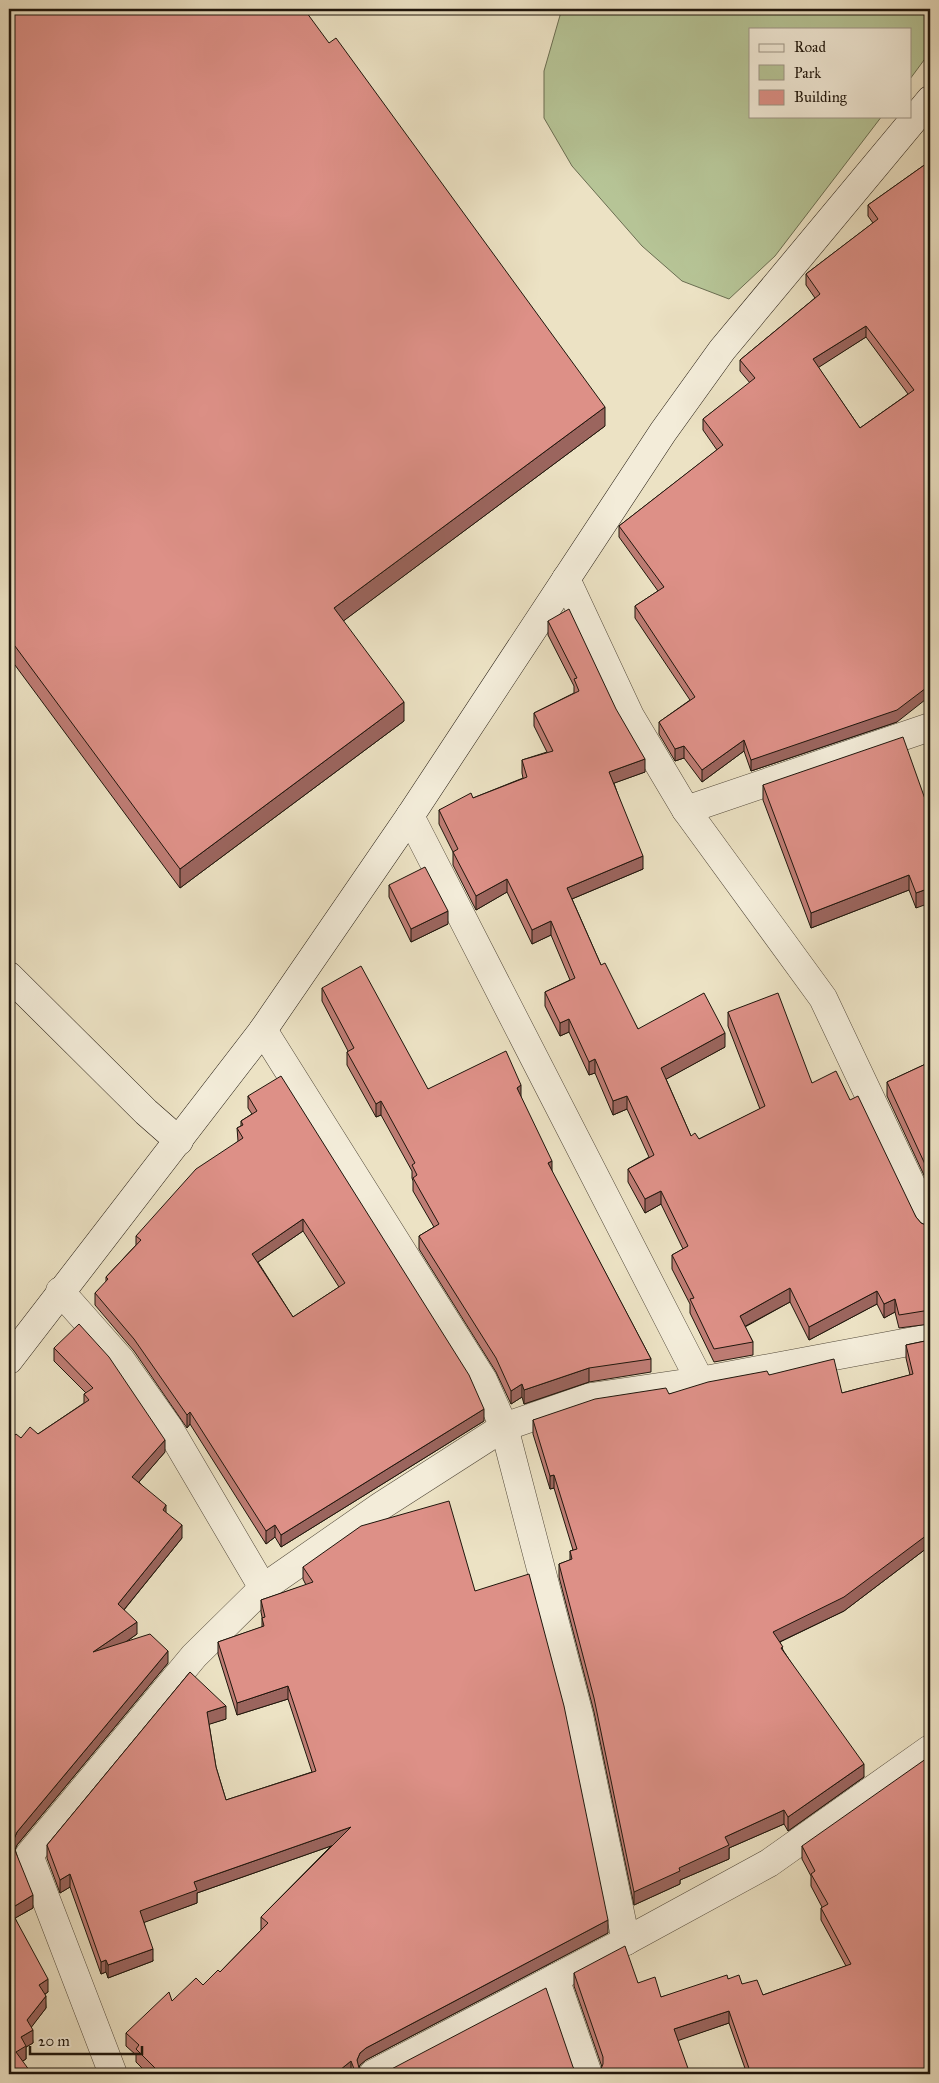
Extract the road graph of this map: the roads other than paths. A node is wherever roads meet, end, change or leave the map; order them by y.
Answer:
1 (930, 100) edge
2 (566, 579) junction
3 (930, 727) edge
4 (686, 810) junction
5 (410, 816) junction
6 (9, 976) edge
7 (264, 1030) junction
8 (179, 1142) junction
9 (930, 1224) edge
10 (60, 1290) junction
11 (930, 1338) edge
12 (9, 1360) edge
13 (700, 1381) junction
14 (504, 1427) junction
15 (263, 1588) junction
16 (930, 1749) edge
17 (626, 1941) junction
18 (555, 1978) junction
19 (113, 2074) edge
20 (373, 2074) edge
21 (588, 2074) edge

1 - 2 street
2 - 4 street
2 - 5 street
3 - 4 street
4 - 9 street
5 - 7 street
5 - 13 street
6 - 8 street
7 - 8 street
7 - 14 street
8 - 10 street
10 - 12 street
10 - 15 street
11 - 13 street
13 - 14 street
14 - 15 street
14 - 17 street
15 - 19 street
16 - 17 street
17 - 18 street
18 - 20 street
18 - 21 street

